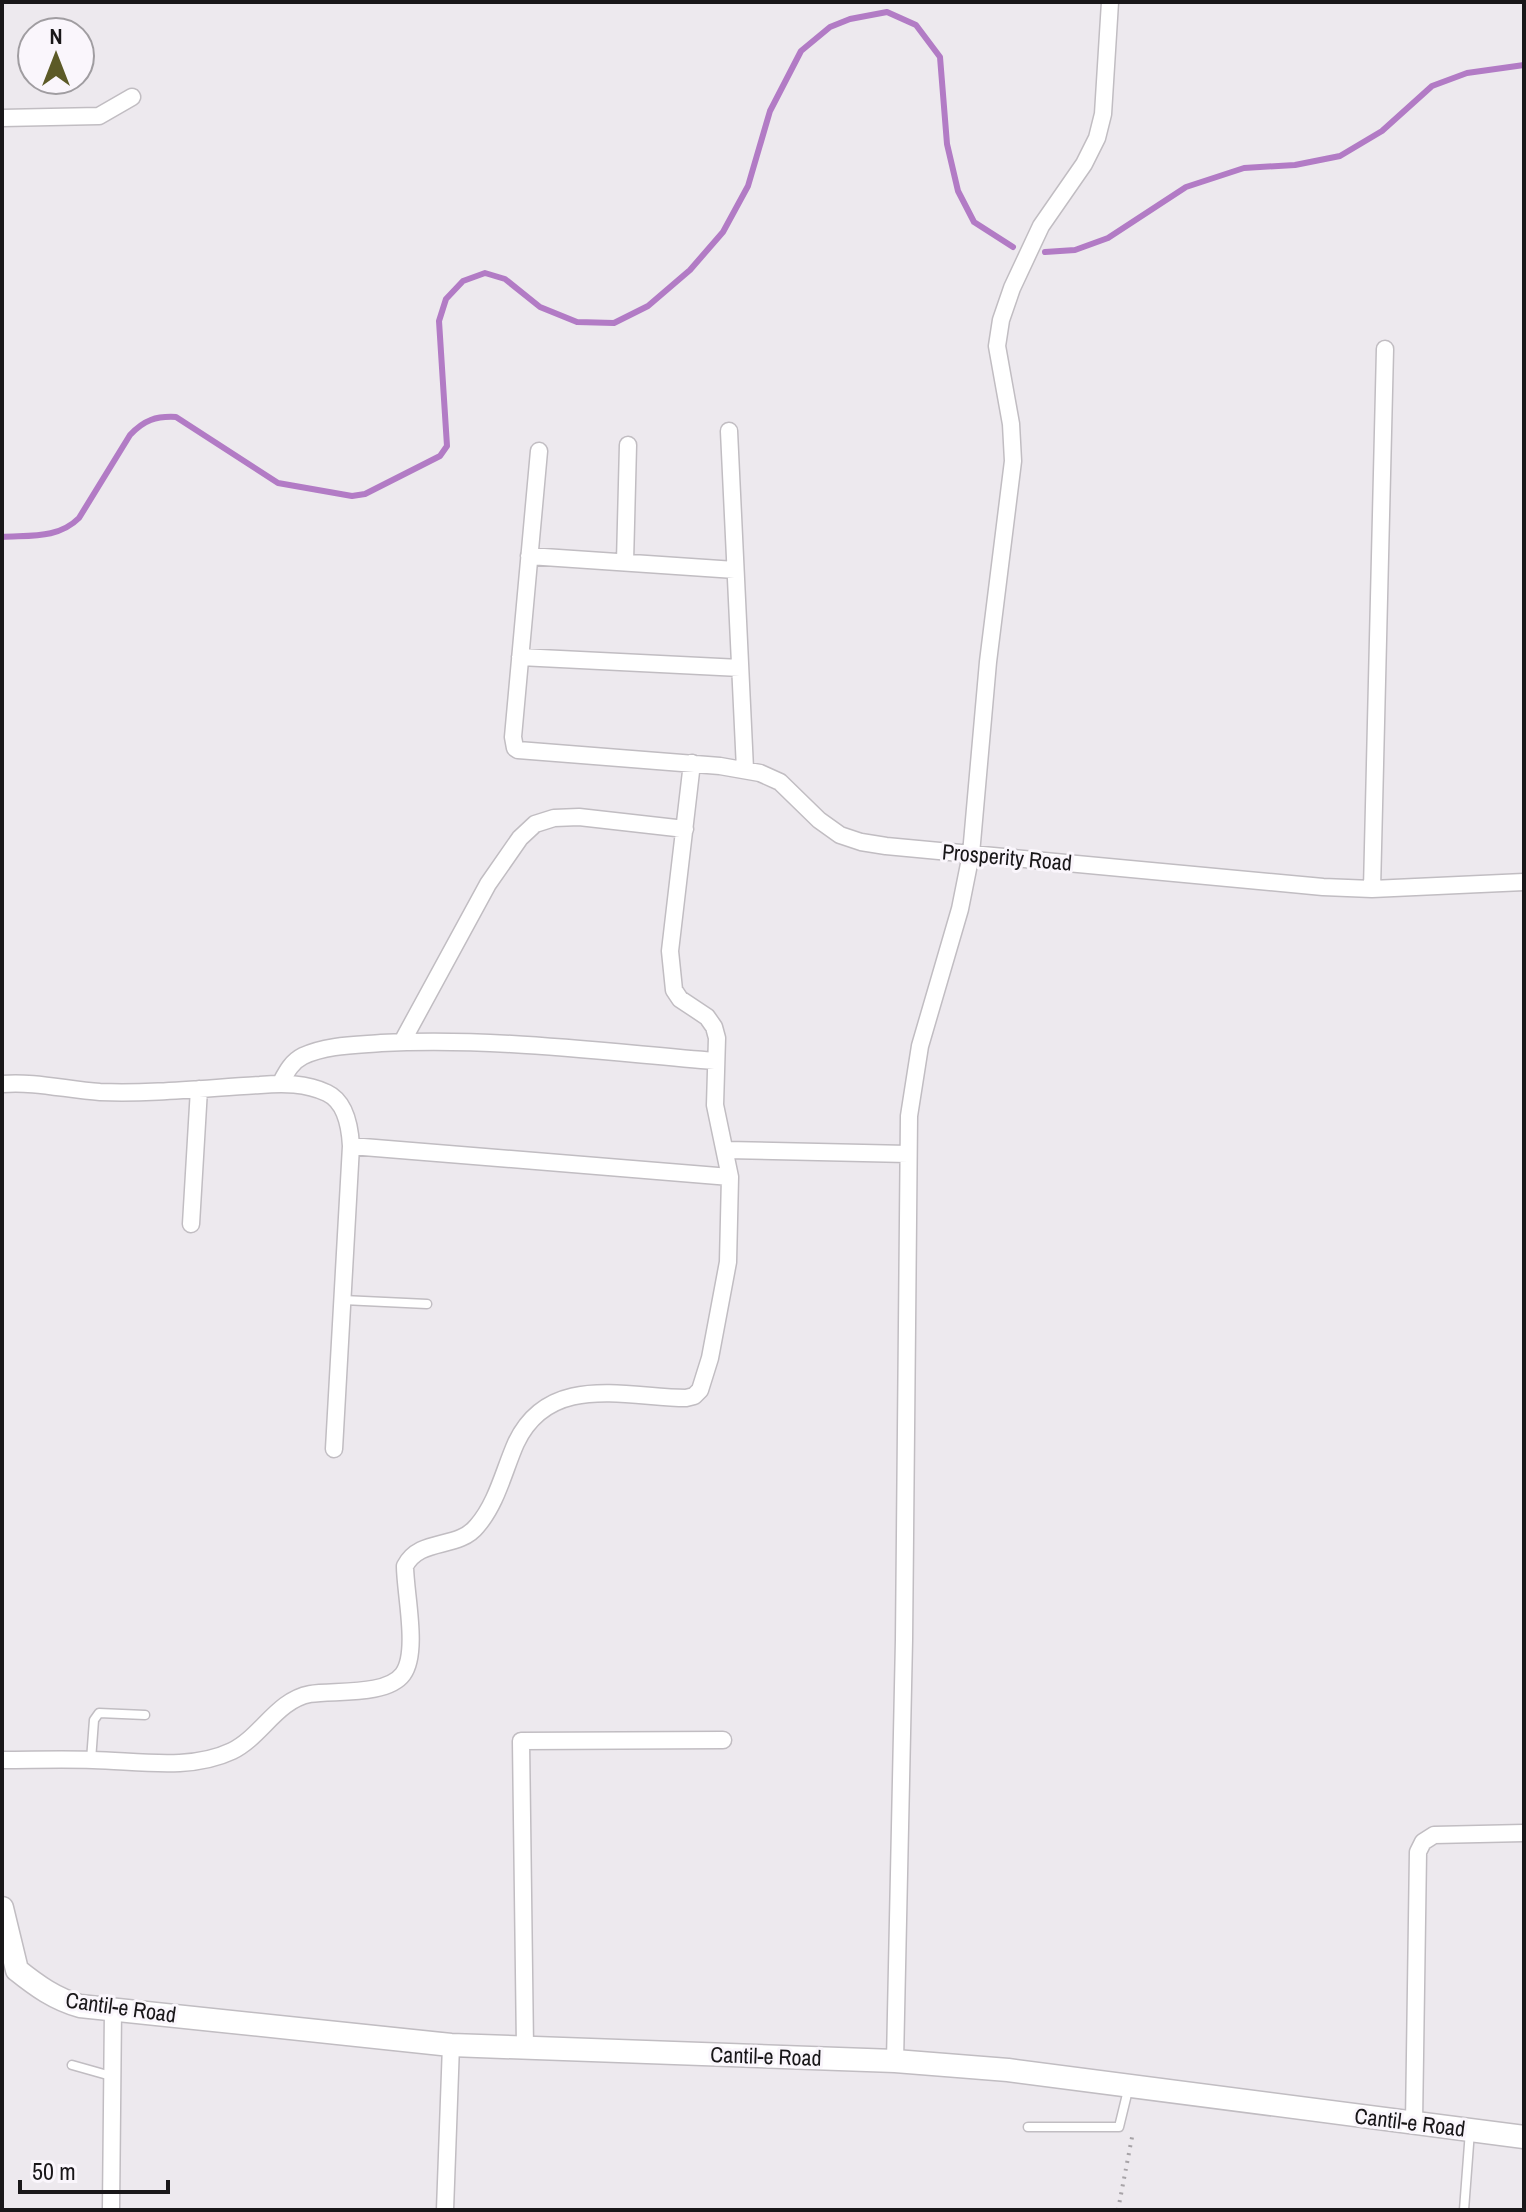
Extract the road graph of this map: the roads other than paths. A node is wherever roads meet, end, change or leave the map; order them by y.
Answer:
1 (1110, 2) edge
2 (132, 97) dead end
3 (2, 118) edge
4 (1385, 349) dead end
5 (729, 431) dead end
6 (628, 445) dead end
7 (539, 451) dead end
8 (529, 556) junction
9 (625, 562) junction
10 (735, 570) junction
11 (520, 657) junction
12 (740, 668) junction
13 (692, 763) junction
14 (745, 769) junction
15 (685, 829) junction
16 (971, 854) junction
17 (1524, 882) edge
18 (1372, 889) junction
19 (402, 1042) junction
20 (715, 1061) junction
21 (2, 1084) edge
22 (280, 1084) junction
23 (199, 1089) junction
24 (351, 1146) junction
25 (726, 1150) junction
26 (908, 1154) junction
27 (730, 1177) junction
28 (191, 1224) dead end
29 (343, 1300) junction
30 (427, 1304) dead end
31 (334, 1449) dead end
32 (145, 1715) dead end
33 (723, 1740) dead end
34 (2, 1760) edge
35 (91, 1760) junction
36 (1524, 1833) edge
37 (2, 1908) edge
38 (9, 1970) edge
39 (113, 2009) junction
40 (451, 2045) junction
41 (525, 2048) junction
42 (895, 2061) junction
43 (72, 2065) dead end
44 (111, 2076) junction
45 (1135, 2086) junction
46 (1414, 2123) junction
47 (1028, 2127) dead end
48 (1470, 2130) junction
49 (1524, 2137) edge
50 (111, 2210) edge
51 (445, 2210) edge
52 (1464, 2210) edge

1 - 16 street
2 - 3 street
4 - 18 street
5 - 10 street
6 - 9 street
7 - 8 street
8 - 9 street
8 - 11 street
9 - 10 street
10 - 12 street
11 - 12 street
11 - 13 street, Prosperity Road
12 - 14 street
13 - 14 street, Prosperity Road
13 - 15 street
14 - 16 street, Prosperity Road
15 - 19 street
15 - 20 street
16 - 18 street, Prosperity Road
16 - 26 street
17 - 18 street, Prosperity Road
19 - 20 street
19 - 22 street
20 - 25 street
21 - 23 street
22 - 23 street
22 - 24 street
23 - 28 street
24 - 27 street
24 - 29 street
25 - 26 street
25 - 27 street
26 - 42 street
27 - 35 street
29 - 30 lane
29 - 31 street
32 - 35 lane
33 - 41 street
34 - 35 street
36 - 46 street
37 - 38 street
38 - 39 street, Cantil-e Road
39 - 40 street, Cantil-e Road
39 - 44 street
40 - 41 street, Cantil-e Road
40 - 51 street
41 - 42 street, Cantil-e Road
42 - 45 street, Cantil-e Road
43 - 44 lane
44 - 50 street
45 - 46 street, Cantil-e Road
45 - 47 lane
46 - 48 street, Cantil-e Road
48 - 49 street, Cantil-e Road
48 - 52 lane

